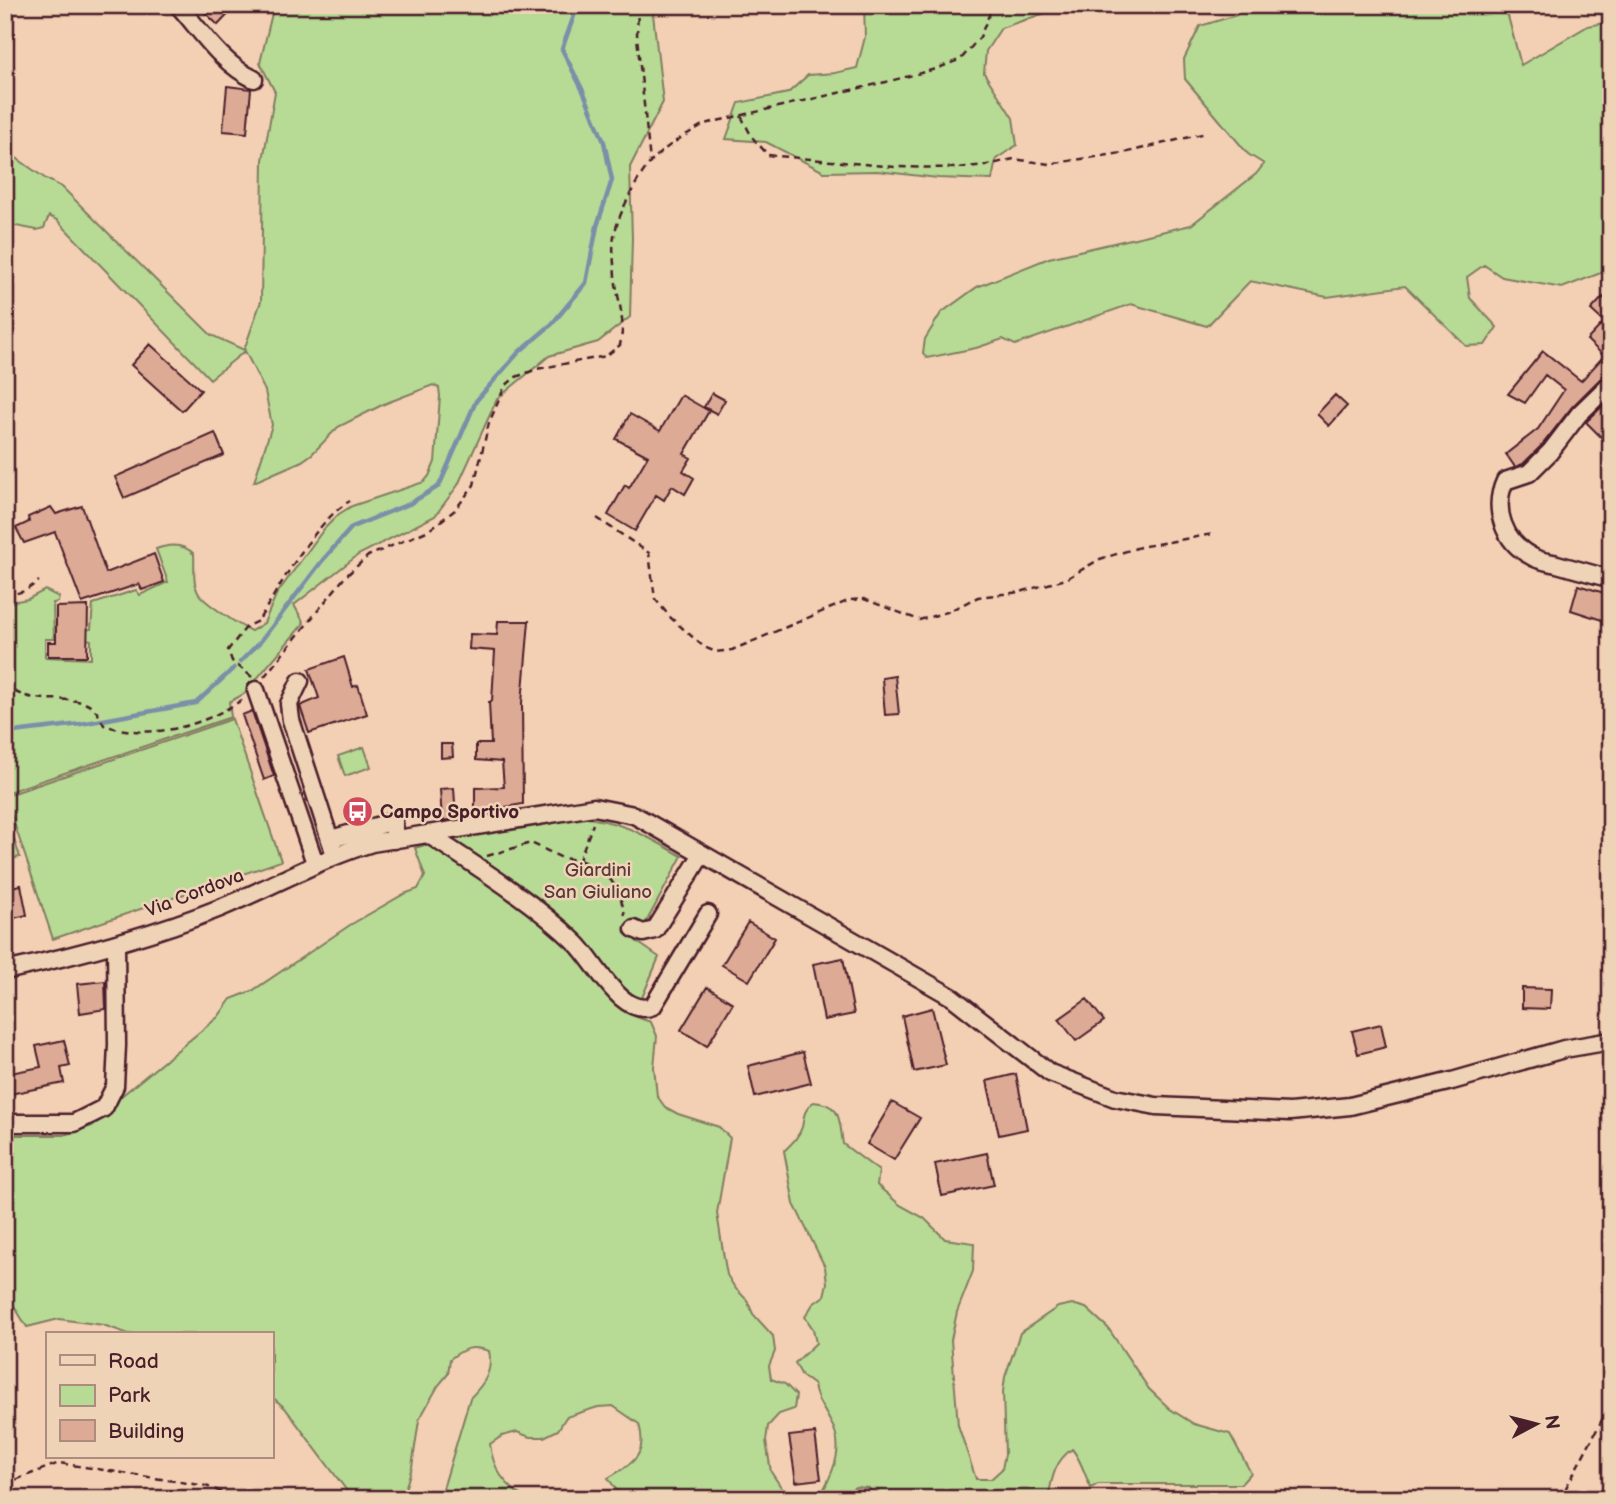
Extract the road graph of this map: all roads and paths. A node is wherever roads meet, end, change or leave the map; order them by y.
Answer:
1 (178, 5) edge
2 (638, 5) edge
3 (993, 5) edge
4 (254, 79) dead end
5 (741, 116) junction
6 (1206, 133) dead end
7 (650, 162) junction
8 (1611, 383) edge
9 (350, 501) dead end
10 (597, 518) dead end
11 (1213, 534) dead end
12 (1611, 579) edge
13 (39, 581) dead end
14 (5, 596) edge
15 (300, 681) dead end
16 (5, 684) edge
17 (258, 687) junction
18 (594, 807) junction
19 (429, 835) junction
20 (331, 838) junction
21 (394, 840) junction
22 (702, 854) junction
23 (335, 855) junction
24 (579, 860) junction
25 (315, 863) junction
26 (471, 863) junction
27 (708, 914) dead end
28 (634, 929) joint
29 (116, 943) junction
30 (5, 971) edge
31 (1611, 1041) edge
32 (5, 1123) edge
33 (1611, 1403) edge
34 (5, 1484) edge
35 (239, 1499) edge
36 (1560, 1499) edge

1 - 4 street
2 - 7 path
3 - 5 path
5 - 6 path
5 - 7 path
7 - 17 path
8 - 12 street
9 - 17 path
10 - 11 path
13 - 14 path
15 - 20 street
16 - 17 path
17 - 25 street
18 - 19 street, Via Cordova
18 - 22 street
18 - 24 path
19 - 21 street, Via Cordova
19 - 26 street
20 - 21 street
20 - 23 street
21 - 23 street, Via Cordova
22 - 28 street
22 - 31 street
23 - 25 street, Via Cordova
24 - 26 path
24 - 28 path
25 - 29 street, Via Cordova
26 - 27 street
29 - 30 street, Via Cordova
29 - 32 street
33 - 36 path
34 - 35 path

